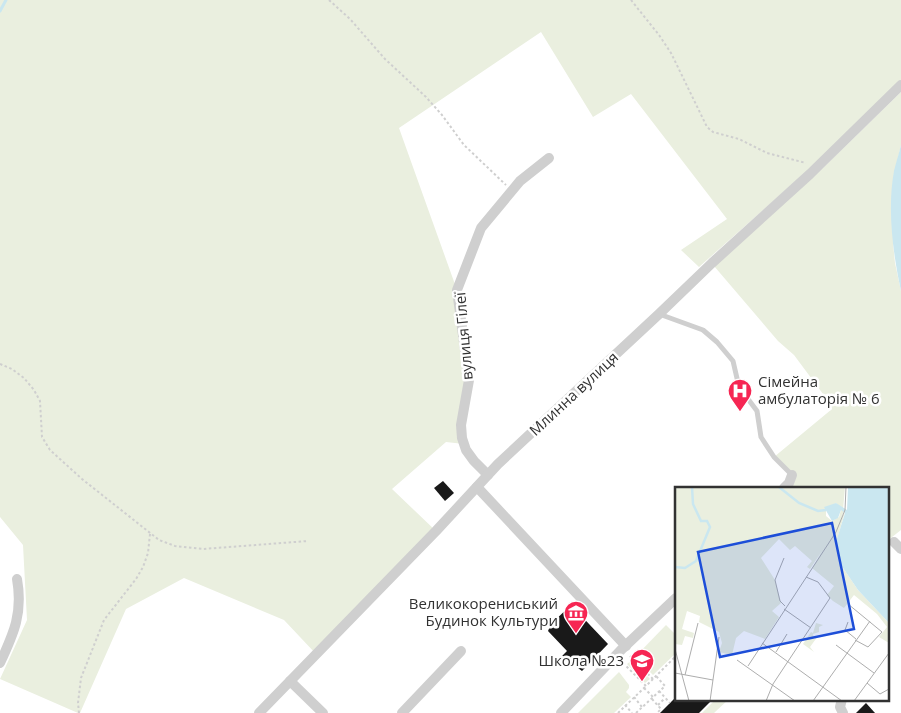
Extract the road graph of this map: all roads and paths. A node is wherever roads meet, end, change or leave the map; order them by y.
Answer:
1 (329, 0) edge
2 (631, 0) edge
3 (901, 85) edge
4 (549, 158) dead end
5 (818, 166) junction
6 (510, 191) junction
7 (660, 314) junction
8 (0, 364) edge
9 (488, 476) junction
10 (788, 482) edge
11 (477, 486) junction
12 (150, 534) junction
13 (308, 541) dead end
14 (17, 578) dead end
15 (675, 599) edge
16 (622, 650) junction
17 (461, 651) dead end
18 (675, 657) edge
19 (0, 663) edge
20 (655, 676) junction
21 (653, 679) junction
22 (290, 681) junction
23 (645, 686) junction
24 (659, 691) junction
25 (634, 697) junction
26 (652, 697) junction
27 (665, 698) junction
28 (842, 700) edge
29 (670, 703) dead end
30 (625, 705) junction
31 (658, 705) junction
32 (642, 707) junction
33 (79, 713) edge
34 (258, 713) edge
35 (322, 713) edge
36 (402, 713) edge
37 (561, 713) edge
38 (618, 713) edge
39 (634, 713) edge
40 (657, 713) edge
41 (843, 713) edge

1 - 6 path
2 - 5 path
3 - 5 street, Млинна вулиця
4 - 6 street, вулиця Гілеї
5 - 7 street, Млинна вулиця
6 - 9 street, вулиця Гілеї
7 - 9 street, Млинна вулиця
7 - 10 lane
8 - 12 path
9 - 11 street, Млинна вулиця
11 - 16 street
11 - 22 street, Млинна вулиця
12 - 13 path
12 - 33 path
14 - 19 street
15 - 16 street
16 - 21 path
16 - 23 path
16 - 37 street
17 - 36 street
18 - 20 path
20 - 21 path
20 - 24 path
21 - 23 path
22 - 34 street, Млинна вулиця
22 - 35 street
23 - 25 path
23 - 26 path
24 - 26 path
24 - 27 path
25 - 30 path
25 - 32 path
26 - 31 path
26 - 32 path
27 - 29 path
27 - 31 path
28 - 41 street
30 - 38 path
30 - 39 path
31 - 40 path
32 - 39 path

